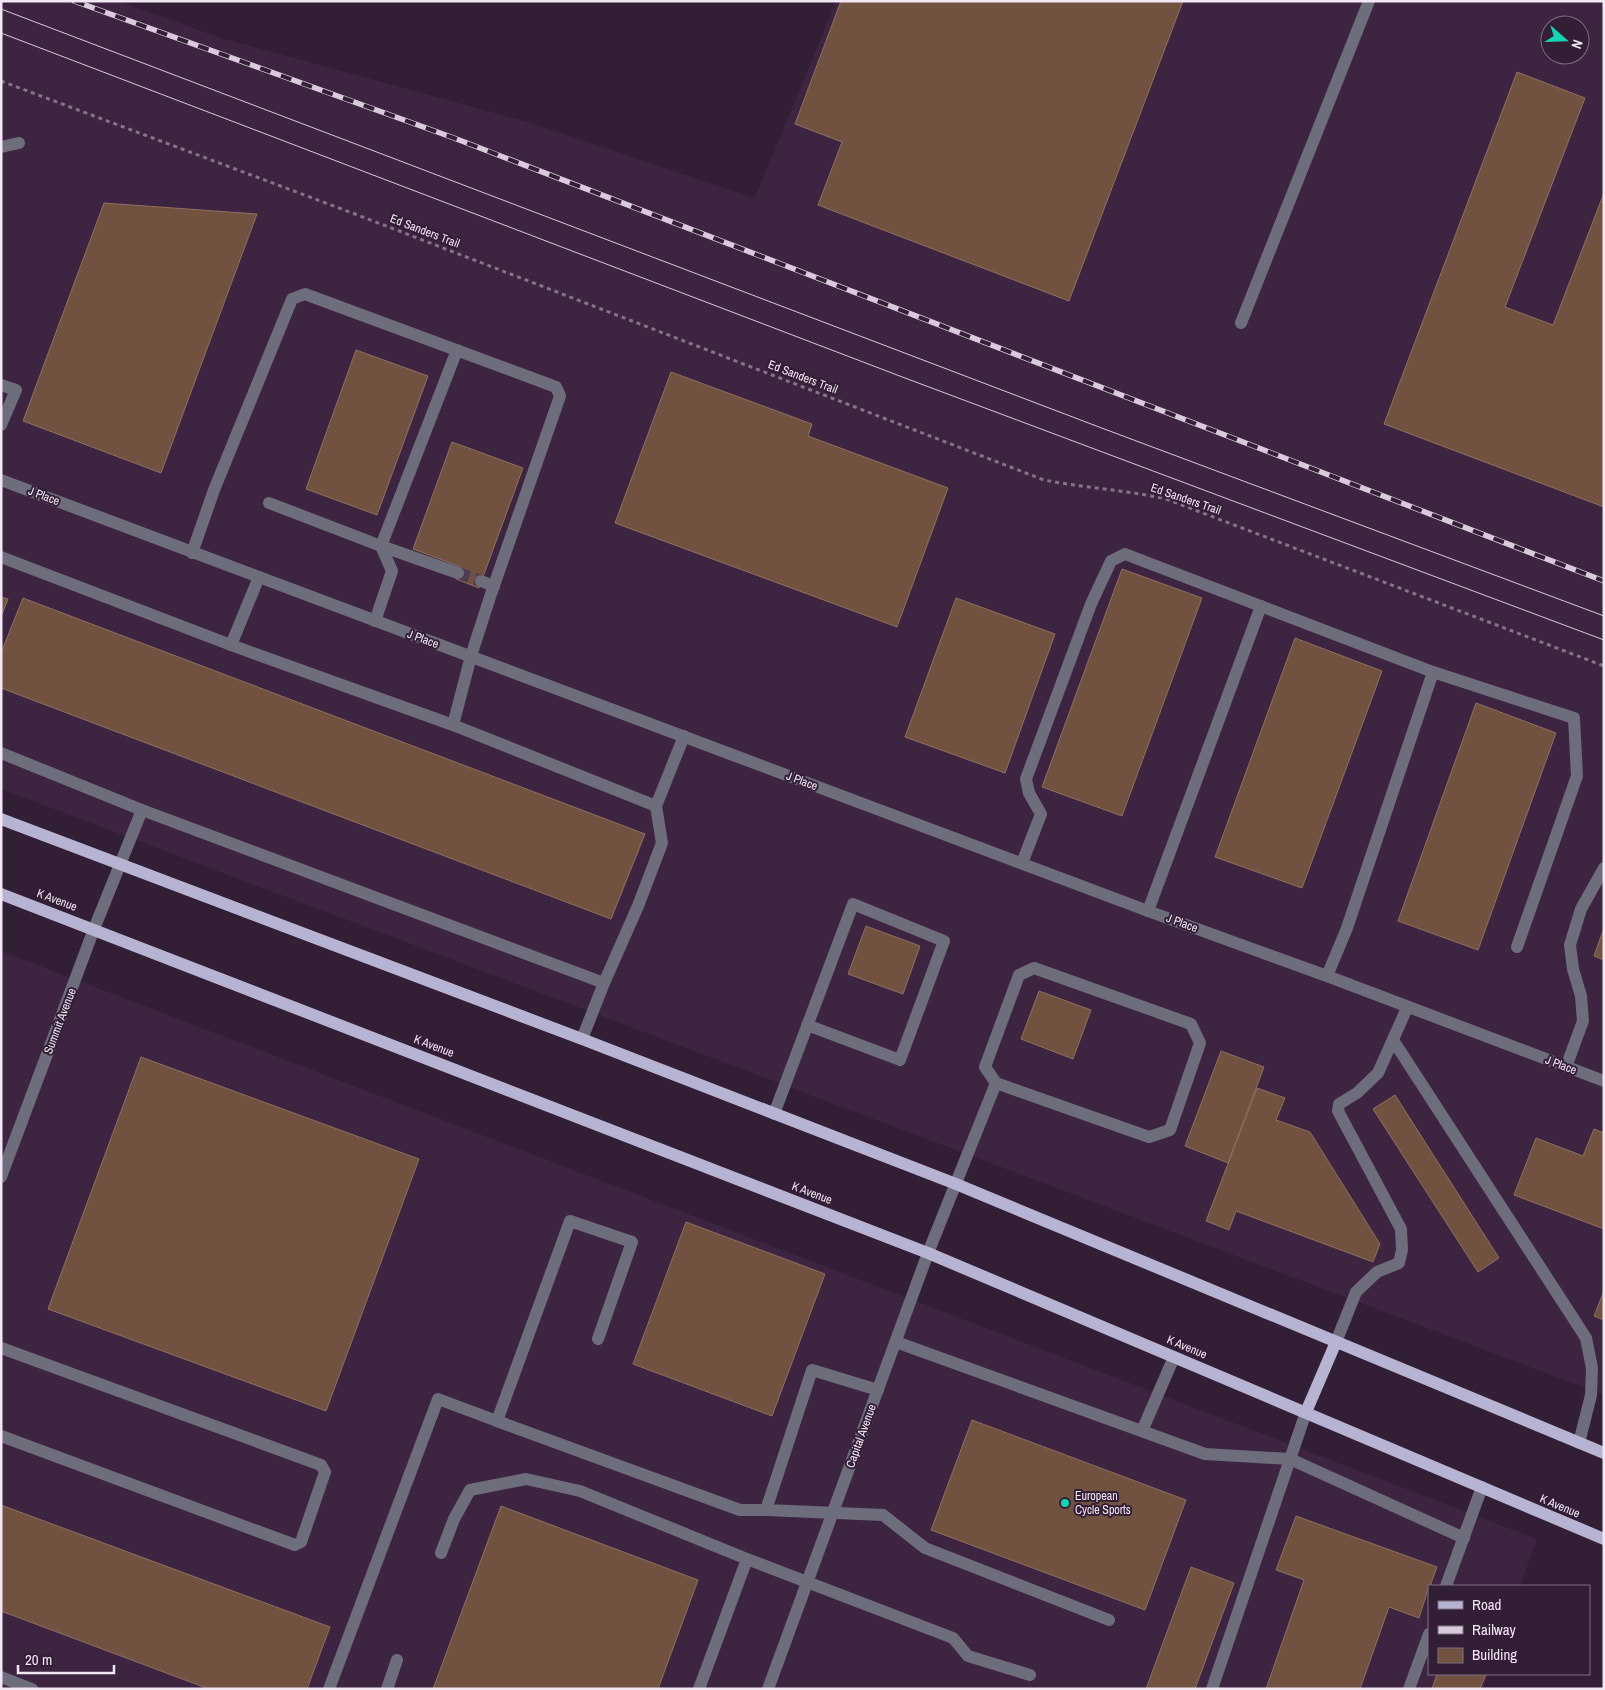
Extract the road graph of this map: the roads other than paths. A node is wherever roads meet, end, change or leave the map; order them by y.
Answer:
1 (1369, 1) edge
2 (19, 142) dead end
3 (1, 147) edge
4 (1241, 323) dead end
5 (456, 350) junction
6 (1, 385) edge
7 (1, 425) edge
8 (1, 480) edge
9 (269, 503) dead end
10 (381, 546) junction
11 (192, 553) junction
12 (1, 557) edge
13 (458, 573) tunnel mouth
14 (259, 577) junction
15 (481, 580) tunnel mouth
16 (494, 586) junction
17 (1261, 606) junction
18 (375, 621) junction
19 (231, 645) junction
20 (471, 656) junction
21 (1433, 672) junction
22 (453, 725) junction
23 (684, 736) junction
24 (1, 753) edge
25 (656, 806) junction
26 (142, 810) junction
27 (1, 819) edge
28 (1022, 863) junction
29 (120, 865) junction
30 (1604, 868) edge
31 (1, 894) edge
32 (1148, 911) junction
33 (94, 929) junction
34 (1517, 947) dead end
35 (1327, 976) junction
36 (604, 983) junction
37 (1407, 1008) junction
38 (807, 1025) junction
39 (582, 1039) junction
40 (1393, 1040) junction
41 (1566, 1067) junction
42 (1604, 1081) edge
43 (996, 1083) junction
44 (774, 1114) junction
45 (1, 1177) edge
46 (956, 1184) junction
47 (928, 1252) junction
48 (598, 1338) dead end
49 (896, 1342) junction
50 (1336, 1342) junction
51 (1, 1348) edge
52 (1174, 1357) junction
53 (878, 1390) junction
54 (1306, 1412) junction
55 (497, 1421) junction
56 (1142, 1431) junction
57 (1, 1436) edge
58 (1579, 1443) junction
59 (1604, 1453) edge
60 (1290, 1460) junction
61 (1482, 1487) junction
62 (766, 1510) junction
63 (833, 1513) junction
64 (1464, 1538) junction
65 (1604, 1539) edge
66 (441, 1552) dead end
67 (747, 1559) junction
68 (807, 1582) junction
69 (1446, 1585) edge
70 (1109, 1620) dead end
71 (1428, 1637) edge
72 (397, 1660) dead end
73 (1030, 1675) dead end
74 (1, 1677) edge
75 (32, 1689) edge
76 (329, 1689) edge
77 (387, 1689) edge
78 (699, 1689) edge
79 (768, 1689) edge
80 (1212, 1689) edge
81 (1409, 1689) edge

1 - 4 street
2 - 3 street
5 - 10 street
5 - 11 street
5 - 16 street
6 - 7 street
8 - 11 street, J Place
9 - 10 street
10 - 13 street
10 - 18 street
11 - 14 street, J Place
12 - 19 street
14 - 18 street, J Place
14 - 19 street
15 - 16 street
16 - 20 street
17 - 21 street
17 - 28 street
17 - 32 street
18 - 20 street, J Place
19 - 22 street
20 - 22 street
20 - 23 street, J Place
21 - 34 street
21 - 35 street
22 - 25 street
23 - 25 street
23 - 28 street, J Place
24 - 26 street
25 - 36 street
26 - 29 street, Summit Avenue
26 - 36 street
27 - 29 main road
28 - 32 street, J Place
29 - 33 street, Summit Avenue
29 - 39 main road
30 - 41 street
31 - 33 main road, K Avenue
32 - 35 street, J Place
33 - 45 street, Summit Avenue
33 - 47 main road, K Avenue
35 - 37 street, J Place
36 - 39 street
37 - 40 street
37 - 41 street, J Place
38 - 38 street
38 - 44 street
39 - 44 main road
40 - 50 street
40 - 58 street
41 - 42 street, J Place
43 - 43 street
43 - 46 street, Capital Avenue
44 - 46 main road
46 - 47 street, Capital Avenue
46 - 50 main road
47 - 49 street, Capital Avenue
47 - 52 main road, K Avenue
48 - 55 street
49 - 53 street, Capital Avenue
49 - 56 street
50 - 54 main road
50 - 58 main road
51 - 57 street
52 - 54 main road, K Avenue
52 - 56 street
53 - 62 street
53 - 63 street, Capital Avenue
54 - 60 street
54 - 61 main road, K Avenue
55 - 62 street
55 - 76 street
56 - 60 street
58 - 59 main road
60 - 64 street
60 - 80 street
61 - 64 street
61 - 65 main road, K Avenue
62 - 63 street
63 - 68 street, Capital Avenue
63 - 70 street
64 - 69 street
66 - 67 street
67 - 68 street
67 - 78 street
68 - 73 street
68 - 79 street, Capital Avenue
71 - 81 street
72 - 77 street
74 - 75 street

